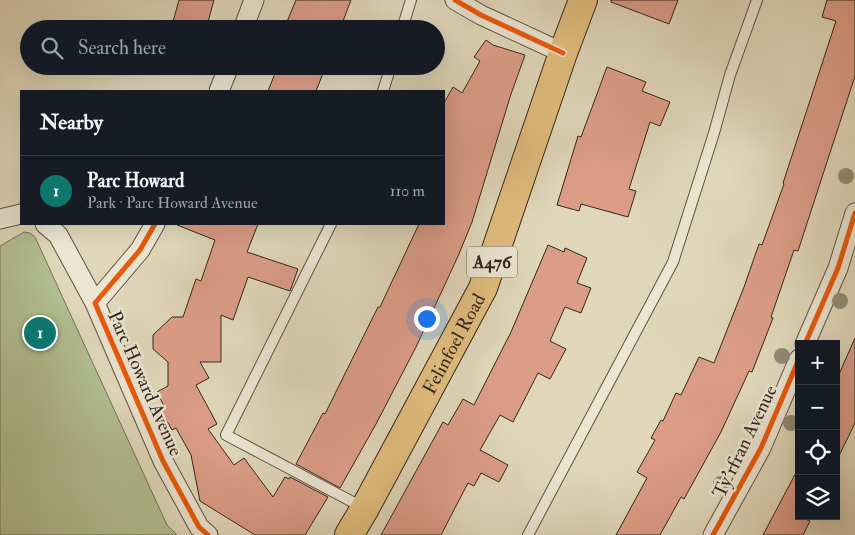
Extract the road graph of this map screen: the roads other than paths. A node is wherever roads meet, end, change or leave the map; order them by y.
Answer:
1 (254, 0) edge
2 (411, 0) edge
3 (455, 0) edge
4 (583, 0) edge
5 (757, 0) edge
6 (246, 20) edge
7 (405, 20) edge
8 (563, 52) junction
9 (225, 75) edge
10 (388, 75) edge
11 (219, 90) edge
12 (383, 90) edge
13 (855, 213) edge
14 (20, 214) edge
15 (0, 219) edge
16 (46, 225) edge
17 (154, 225) edge
18 (331, 225) edge
19 (95, 303) junction
20 (807, 340) edge
21 (795, 368) edge
22 (364, 508) junction
23 (208, 535) edge
24 (349, 535) edge
25 (528, 535) edge
26 (713, 535) edge

1 - 6 street
2 - 7 lane
3 - 8 street
4 - 8 main road, Felinfoel Road / A476
5 - 25 lane
8 - 22 main road, Felinfoel Road / A476
9 - 11 street
10 - 12 lane
13 - 20 street
14 - 15 street
16 - 19 street, Parc Howard Avenue
17 - 19 street, Parc Howard Avenue
18 - 22 lane
19 - 23 street, Parc Howard Avenue
21 - 26 street, Ty'rfran Avenue
22 - 24 main road, Felinfoel Road / A476

